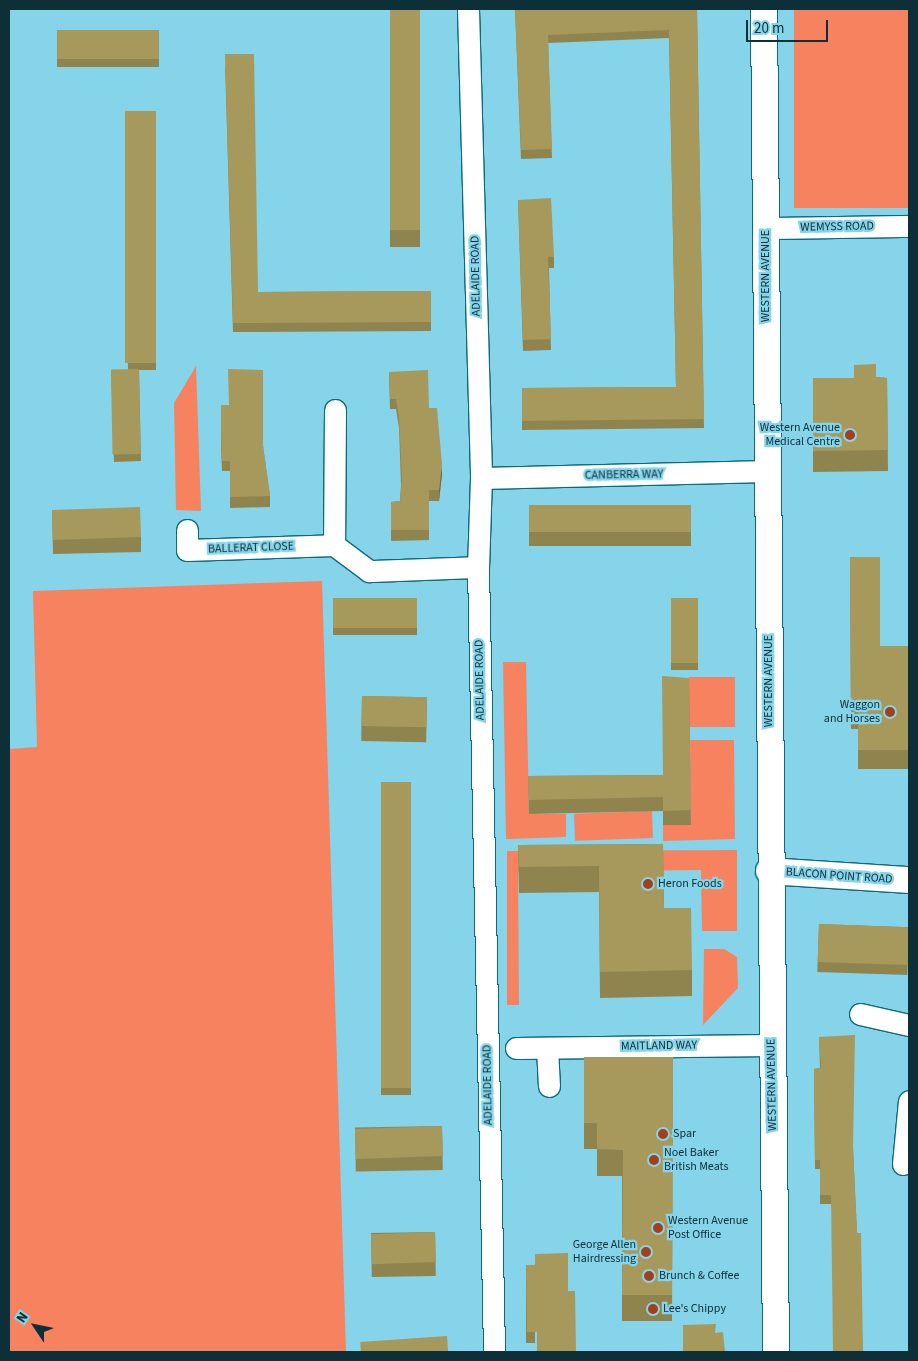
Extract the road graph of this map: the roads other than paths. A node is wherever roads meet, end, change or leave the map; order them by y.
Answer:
1 (468, 9) edge
2 (764, 9) edge
3 (909, 226) edge
4 (766, 228) junction
5 (335, 410) dead end
6 (767, 471) junction
7 (481, 478) junction
8 (187, 530) dead end
9 (334, 545) junction
10 (478, 567) junction
11 (769, 871) junction
12 (909, 880) edge
13 (860, 1014) dead end
14 (909, 1025) edge
15 (771, 1045) junction
16 (516, 1048) dead end
17 (547, 1048) junction
18 (549, 1086) dead end
19 (909, 1101) edge
20 (902, 1164) dead end
21 (494, 1352) edge
22 (776, 1352) edge

1 - 7 street, ADELAIDE ROAD
2 - 4 street, WESTERN AVENUE
3 - 4 street, WEMYSS ROAD
4 - 6 street, WESTERN AVENUE
5 - 9 street
6 - 7 street, CANBERRA WAY
6 - 11 street, WESTERN AVENUE
7 - 10 street, ADELAIDE ROAD
8 - 9 street, BALLERAT CLOSE
9 - 10 street
10 - 21 street, ADELAIDE ROAD
11 - 12 street, BLACON POINT ROAD
11 - 15 street, WESTERN AVENUE
13 - 14 street
15 - 17 street, MAITLAND WAY
15 - 22 street, WESTERN AVENUE
16 - 17 street, MAITLAND WAY
17 - 18 street
19 - 20 street

